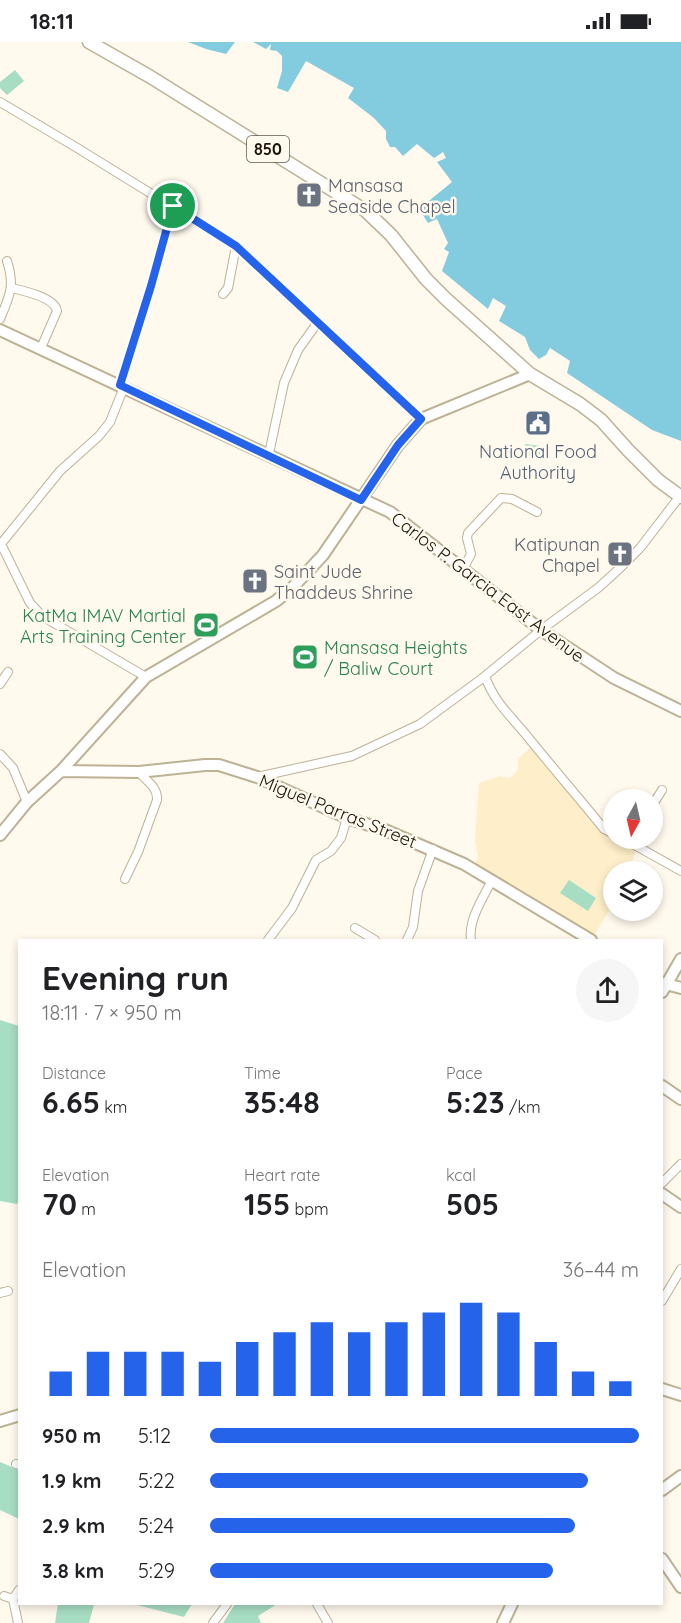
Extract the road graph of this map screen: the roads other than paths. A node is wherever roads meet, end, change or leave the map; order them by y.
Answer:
1 (89, 42) edge
2 (0, 102) edge
3 (173, 206) junction
4 (236, 246) junction
5 (7, 261) dead end
6 (12, 288) junction
7 (223, 294) dead end
8 (0, 320) edge
9 (318, 322) junction
10 (0, 330) edge
11 (41, 348) junction
12 (530, 374) junction
13 (122, 386) junction
14 (421, 419) junction
15 (265, 455) junction
16 (680, 497) edge
17 (361, 500) junction
18 (537, 512) dead end
19 (0, 544) edge
20 (464, 569) junction
21 (541, 630) junction
22 (8, 672) dead end
23 (485, 676) junction
24 (146, 677) junction
25 (0, 684) edge
26 (681, 711) edge
27 (0, 754) edge
28 (61, 771) junction
29 (139, 772) junction
30 (257, 777) junction
31 (27, 802) junction
32 (347, 818) junction
33 (603, 828) edge
34 (0, 835) edge
35 (433, 849) junction
36 (645, 849) edge
37 (681, 871) edge
38 (125, 879) dead end
39 (492, 880) junction
40 (354, 928) dead end
41 (269, 939) edge
42 (373, 939) edge
43 (407, 939) edge
44 (471, 939) edge
45 (589, 939) edge
46 (681, 959) edge
47 (663, 986) edge
48 (681, 988) edge
49 (663, 1087) edge
50 (681, 1099) edge
51 (681, 1164) edge
52 (663, 1182) edge
53 (663, 1195) edge
54 (681, 1207) edge
55 (681, 1269) edge
56 (663, 1299) edge
57 (663, 1389) edge
58 (681, 1395) edge
59 (18, 1416) edge
60 (0, 1421) edge
61 (681, 1476) edge
62 (663, 1489) edge
63 (663, 1560) edge
64 (681, 1587) edge
65 (18, 1592) edge
66 (4, 1596) dead end
67 (13, 1599) junction
68 (225, 1605) edge
69 (318, 1605) edge
70 (512, 1605) edge
71 (18, 1623) edge
72 (213, 1623) edge
73 (328, 1623) edge
74 (503, 1623) edge

1 - 12 main road, 850
2 - 3 street
3 - 4 street
3 - 13 street
4 - 7 street
4 - 9 street
5 - 6 street
6 - 8 street
6 - 11 street
9 - 14 street
9 - 15 street
10 - 11 main road, Carlos P. Garcia East Avenue
11 - 13 main road, Carlos P. Garcia East Avenue
12 - 14 main road
12 - 16 main road, 850
13 - 15 main road, Carlos P. Garcia East Avenue
13 - 19 street
14 - 17 main road
15 - 17 main road, Carlos P. Garcia East Avenue
16 - 21 street
17 - 20 main road, Carlos P. Garcia East Avenue
17 - 24 main road
18 - 20 street
19 - 24 street
20 - 21 main road, Carlos P. Garcia East Avenue
21 - 23 street
21 - 26 main road, Carlos P. Garcia East Avenue
22 - 25 street
23 - 30 street
23 - 33 street
24 - 28 main road
27 - 31 street
28 - 29 main road, Miguel Parras Street
28 - 31 main road
29 - 30 main road, Miguel Parras Street
29 - 38 street
30 - 32 main road, Miguel Parras Street
31 - 34 main road
32 - 35 main road, Miguel Parras Street
32 - 41 street
35 - 39 main road, Miguel Parras Street
35 - 43 street
36 - 37 street
39 - 44 street
39 - 45 main road, Miguel Parras Street
40 - 42 street
46 - 47 main road
47 - 48 main road
49 - 50 main road
51 - 52 street
53 - 54 main road
55 - 56 street
57 - 58 main road
59 - 60 main road
61 - 62 main road
63 - 64 main road
65 - 67 street
66 - 67 street
67 - 71 street
68 - 72 street
69 - 73 street
70 - 74 main road

